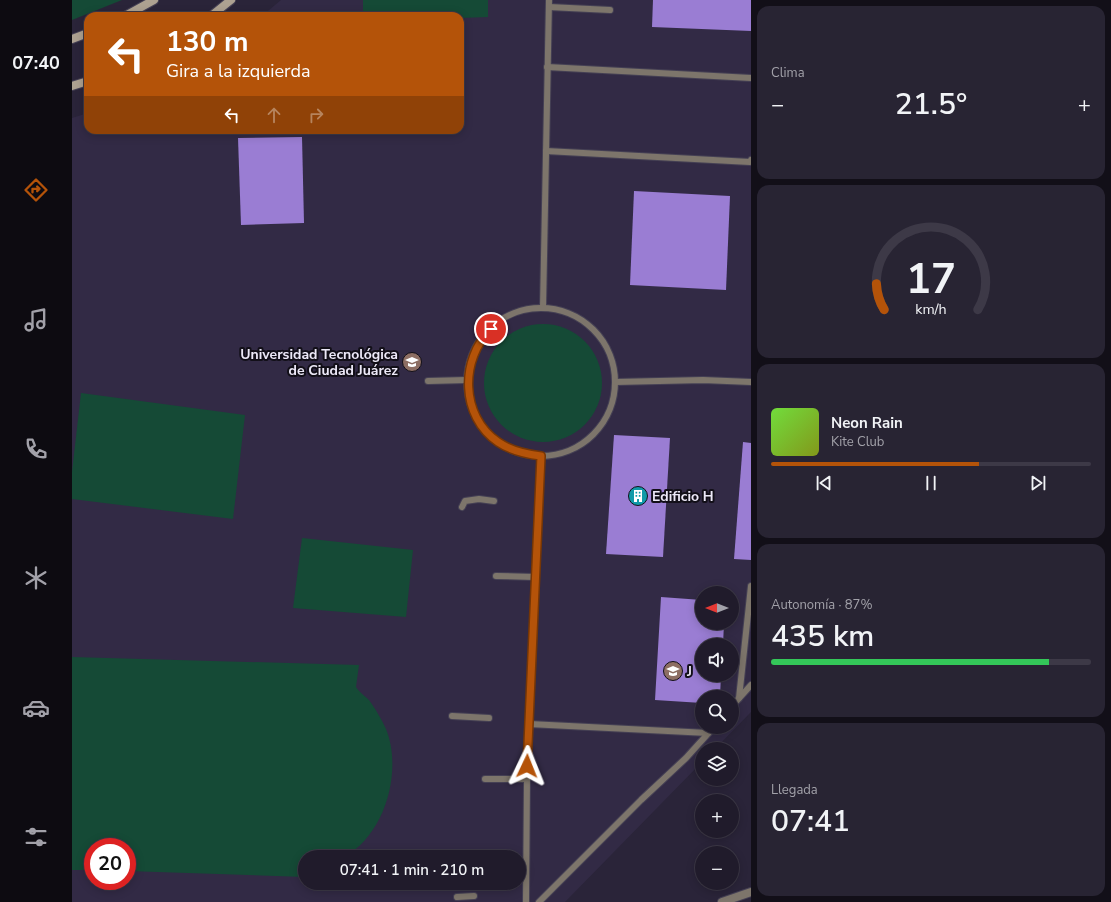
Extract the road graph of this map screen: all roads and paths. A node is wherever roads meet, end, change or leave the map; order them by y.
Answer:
1 (154, 0) edge
2 (231, 0) edge
3 (549, 0) edge
4 (549, 7) junction
5 (610, 10) dead end
6 (132, 12) edge
7 (216, 12) edge
8 (84, 34) edge
9 (72, 39) edge
10 (547, 67) junction
11 (751, 78) edge
12 (84, 82) edge
13 (72, 86) edge
14 (546, 151) junction
15 (751, 160) edge
16 (543, 308) junction
17 (467, 380) junction
18 (428, 381) dead end
19 (615, 382) junction
20 (751, 382) edge
21 (541, 456) junction
22 (494, 500) dead end
23 (462, 507) dead end
24 (496, 576) dead end
25 (535, 577) junction
26 (751, 586) edge
27 (751, 685) edge
28 (739, 698) joint
29 (452, 716) dead end
30 (489, 718) dead end
31 (529, 724) junction
32 (695, 732) edge
33 (707, 734) edge
34 (485, 779) dead end
35 (527, 779) junction
36 (751, 892) edge
37 (474, 896) dead end
38 (456, 897) dead end
39 (526, 902) edge
40 (539, 902) edge
41 (722, 902) edge

1 - 6 main road
2 - 7 main road
3 - 4 lane
4 - 5 lane
4 - 10 lane
8 - 9 main road
10 - 11 lane
10 - 14 lane
12 - 13 main road
14 - 15 lane
14 - 16 lane
16 - 17 lane
16 - 19 lane
17 - 18 lane
17 - 21 lane
19 - 20 lane
19 - 21 lane
21 - 25 lane
22 - 23 lane
24 - 25 lane
25 - 31 lane
26 - 28 lane
27 - 28 lane
29 - 30 lane
31 - 32 lane
31 - 35 lane
33 - 40 lane
34 - 35 lane
35 - 39 lane
36 - 41 street
37 - 38 lane

